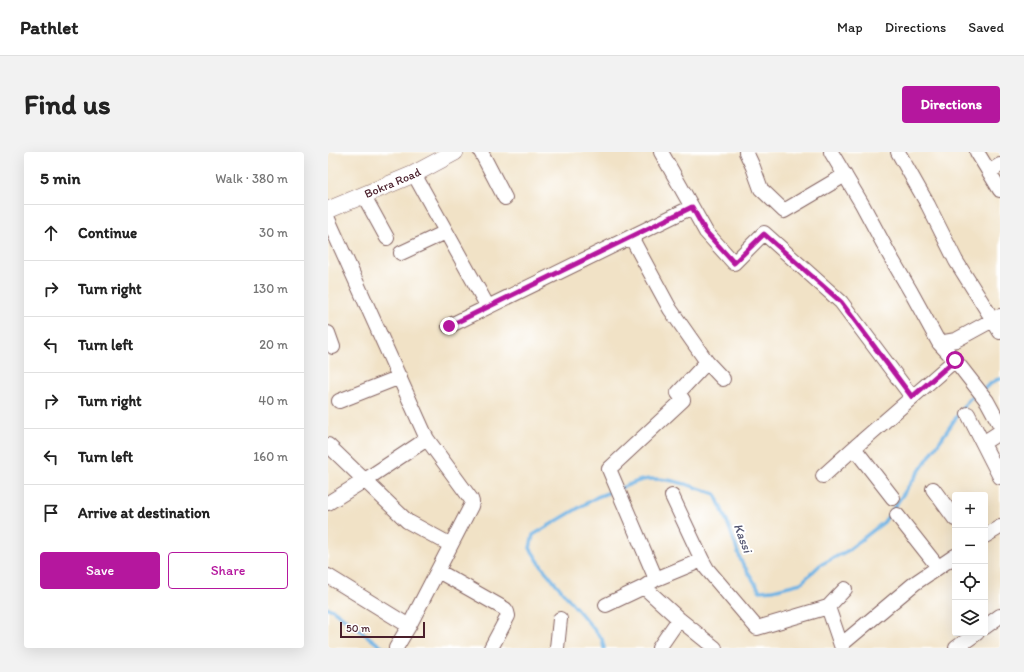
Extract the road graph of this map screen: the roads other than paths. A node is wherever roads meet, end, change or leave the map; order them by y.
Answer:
1 (455, 152) edge
2 (481, 152) edge
3 (661, 152) edge
4 (746, 152) edge
5 (830, 152) edge
6 (898, 152) edge
7 (977, 152) edge
8 (995, 168) edge
9 (414, 174) junction
10 (845, 176) junction
11 (1000, 190) edge
12 (364, 196) junction
13 (505, 198) dead end
14 (692, 207) junction
15 (328, 210) edge
16 (328, 219) edge
17 (446, 232) junction
18 (631, 237) junction
19 (387, 238) dead end
20 (401, 253) dead end
21 (488, 307) junction
22 (997, 318) edge
23 (449, 326) dead end
24 (1000, 332) edge
25 (328, 333) edge
26 (939, 343) junction
27 (333, 347) dead end
28 (955, 360) junction
29 (707, 362) junction
30 (400, 377) junction
31 (723, 380) dead end
32 (912, 397) junction
33 (339, 401) dead end
34 (968, 414) dead end
35 (1000, 425) edge
36 (1000, 432) edge
37 (427, 439) junction
38 (983, 443) junction
39 (328, 445) edge
40 (854, 448) junction
41 (824, 476) dead end
42 (1000, 477) edge
43 (365, 480) junction
44 (933, 489) dead end
45 (672, 496) dead end
46 (894, 498) dead end
47 (328, 503) edge
48 (897, 515) dead end
49 (952, 516) edge
50 (451, 545) junction
51 (952, 558) edge
52 (702, 560) junction
53 (938, 567) junction
54 (438, 570) junction
55 (328, 576) edge
56 (656, 579) junction
57 (644, 587) junction
58 (845, 590) dead end
59 (606, 605) dead end
60 (828, 607) junction
61 (1000, 616) edge
62 (560, 619) dead end
63 (679, 619) junction
64 (988, 625) edge
65 (409, 626) junction
66 (973, 636) edge
67 (842, 646) edge
68 (396, 648) edge
69 (491, 648) edge
70 (557, 648) edge
71 (659, 648) edge
72 (715, 648) edge
73 (956, 648) edge

1 - 9 street, Bokra Road
2 - 13 street
3 - 14 street
4 - 10 street
5 - 10 street
6 - 22 street
7 - 8 street
8 - 11 street
9 - 12 street, Bokra Road
9 - 17 street
10 - 26 street
12 - 15 street, Bokra Road
12 - 19 street
14 - 18 street
14 - 32 street
16 - 30 street
17 - 20 street
17 - 21 street
18 - 21 street
18 - 29 street
21 - 23 street
22 - 24 street
22 - 26 street
25 - 27 street
26 - 28 street
28 - 32 street
28 - 35 street
29 - 31 street
29 - 56 street
30 - 33 street
30 - 37 street
32 - 40 street
34 - 38 street
36 - 38 street
37 - 43 street
37 - 50 street
38 - 42 street
39 - 43 street
40 - 41 street
40 - 46 street
43 - 47 street
43 - 50 street
44 - 49 street
45 - 52 street
48 - 53 street
50 - 54 street
51 - 53 street
52 - 56 street
52 - 60 street
53 - 67 street
54 - 65 street
54 - 69 street
55 - 65 street
56 - 57 street
57 - 59 street
57 - 63 street
58 - 60 street
60 - 67 street
61 - 64 street
62 - 70 street
63 - 71 street
63 - 72 street
65 - 68 street
66 - 73 street

